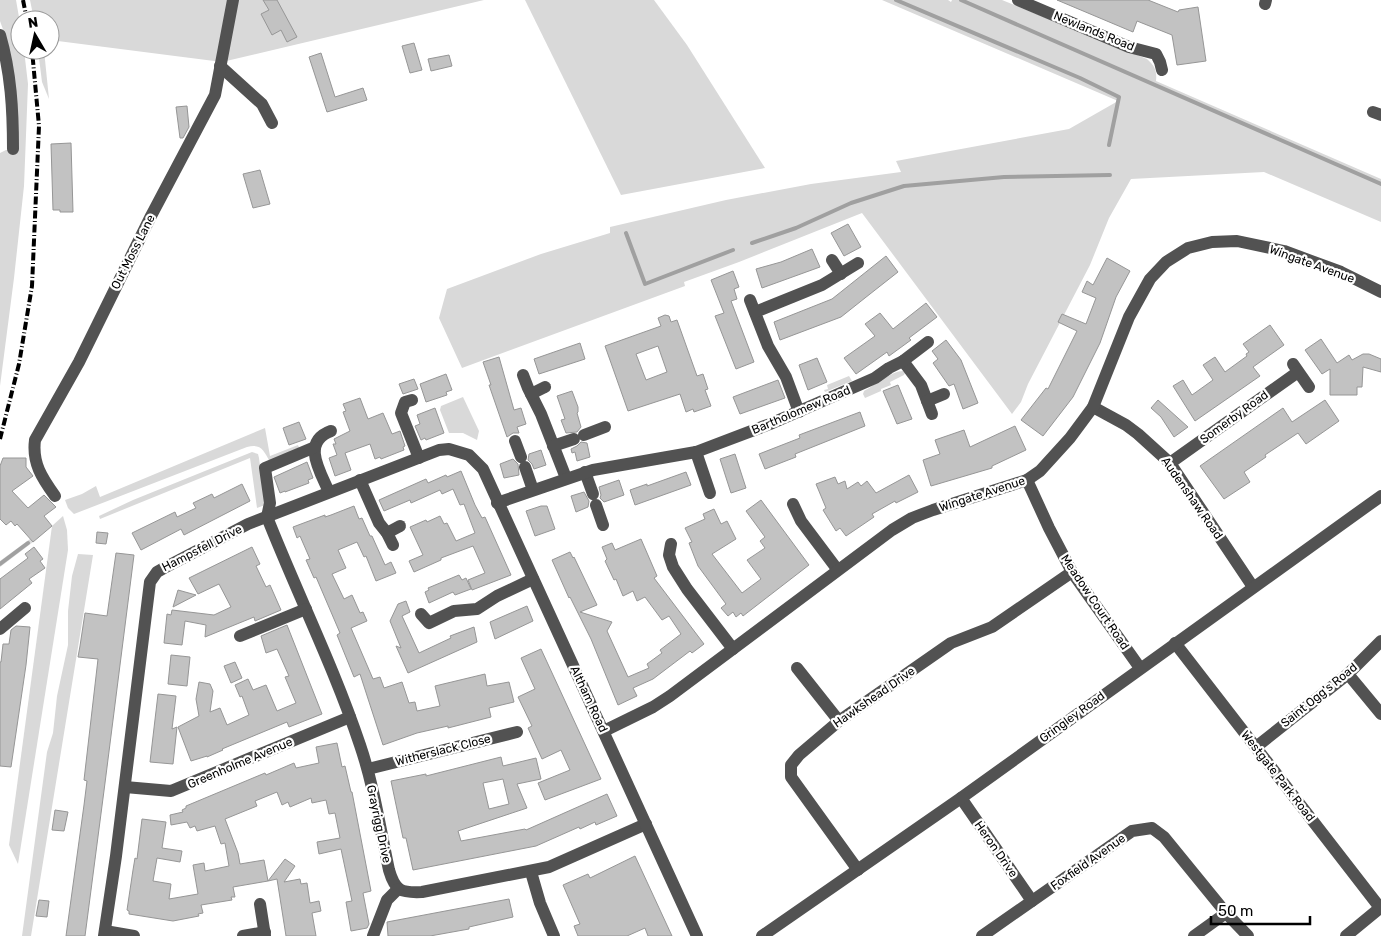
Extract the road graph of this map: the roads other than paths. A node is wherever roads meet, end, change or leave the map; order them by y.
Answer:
1 (233, 0) edge
2 (1019, 0) edge
3 (0, 35) edge
4 (220, 66) junction
5 (1162, 70) dead end
6 (272, 123) dead end
7 (13, 149) dead end
8 (832, 260) dead end
9 (858, 263) dead end
10 (841, 274) junction
11 (1381, 292) edge
12 (928, 342) dead end
13 (903, 361) junction
14 (523, 375) dead end
15 (545, 387) dead end
16 (1309, 387) dead end
17 (531, 394) junction
18 (944, 394) dead end
19 (412, 400) dead end
20 (927, 401) junction
21 (1093, 406) junction
22 (799, 412) junction
23 (932, 414) dead end
24 (605, 427) dead end
25 (331, 431) dead end
26 (515, 441) dead end
27 (553, 446) junction
28 (315, 447) junction
29 (696, 452) junction
30 (418, 458) junction
31 (478, 463) joint
32 (1170, 463) junction
33 (585, 472) junction
34 (566, 478) junction
35 (360, 480) junction
36 (1027, 480) junction
37 (533, 490) junction
38 (328, 492) junction
39 (710, 493) dead end
40 (56, 496) dead end
41 (1381, 496) edge
42 (497, 502) junction
43 (793, 504) dead end
44 (267, 517) junction
45 (603, 525) dead end
46 (400, 526) dead end
47 (387, 533) junction
48 (671, 544) dead end
49 (393, 545) dead end
50 (838, 569) junction
51 (1072, 572) junction
52 (533, 579) junction
53 (1253, 587) junction
54 (25, 608) dead end
55 (306, 609) junction
56 (0, 629) edge
57 (240, 636) dead end
58 (431, 637) dead end
59 (1381, 641) edge
60 (1175, 643) junction
61 (733, 649) junction
62 (797, 668) dead end
63 (1140, 668) junction
64 (1348, 674) junction
65 (1381, 714) edge
66 (350, 717) junction
67 (839, 721) junction
68 (604, 731) junction
69 (517, 732) dead end
70 (1256, 747) junction
71 (368, 769) junction
72 (125, 787) junction
73 (961, 798) junction
74 (646, 824) junction
75 (858, 870) junction
76 (531, 872) junction
77 (398, 889) junction
78 (1032, 901) junction
79 (260, 904) dead end
80 (1381, 909) edge
81 (1226, 913) junction
82 (105, 934) edge
83 (265, 934) edge
84 (134, 936) edge
85 (243, 936) edge
86 (373, 936) edge
87 (554, 936) edge
88 (697, 936) edge
89 (762, 936) edge
90 (982, 936) edge
91 (1194, 936) edge
92 (1248, 936) edge
93 (1346, 936) edge

1 - 4 street, Out Moss Lane
2 - 5 street, Newlands Road
3 - 7 street
4 - 6 street
4 - 40 street, Out Moss Lane
8 - 10 street
9 - 10 street
10 - 22 street
11 - 21 street, Wingate Avenue
12 - 13 street, Bartholomew Road
13 - 20 street
13 - 22 street, Bartholomew Road
14 - 17 street
15 - 17 street
16 - 32 street, Somerby Road
17 - 27 street
18 - 20 street
19 - 30 street
20 - 23 street
21 - 32 street, Audenshaw Road
21 - 36 street, Wingate Avenue
22 - 29 street, Bartholomew Road
24 - 27 street
25 - 28 street
26 - 37 street
27 - 34 street
28 - 38 street
28 - 44 street
29 - 33 street, Bartholomew Road
29 - 39 street
30 - 31 street, Hampsfell Drive
30 - 35 street, Hampsfell Drive
31 - 42 street, Altham Road
32 - 53 street, Audenshaw Road
33 - 34 street, Bartholomew Road
33 - 45 street
34 - 37 street, Bartholomew Road
35 - 38 street, Hampsfell Drive
35 - 47 street
36 - 50 street, Wingate Avenue
36 - 51 street, Meadow Court Road
37 - 42 street, Bartholomew Road
38 - 44 street, Hampsfell Drive
41 - 53 street, Gringley Road
42 - 52 street, Altham Road
43 - 50 street
44 - 55 street, Grayrigg Drive
44 - 72 street, Hampsfell Drive
46 - 47 street
47 - 49 street
48 - 61 street
50 - 61 street, Wingate Avenue
51 - 63 street, Meadow Court Road
51 - 67 street, Hawkshead Drive
52 - 58 street
52 - 68 street, Altham Road
53 - 60 street, Gringley Road
54 - 56 street
55 - 57 street
55 - 66 street, Grayrigg Drive
59 - 64 street, Saint Ogg's Road
60 - 63 street, Gringley Road
60 - 70 street, Westgate Park Road
61 - 68 street, Wingate Avenue
62 - 67 street
63 - 73 street, Gringley Road
64 - 65 street
64 - 70 street, Saint Ogg's Road
66 - 71 street, Grayrigg Drive
66 - 72 street, Greenholme Avenue
67 - 75 street, Hawkshead Drive
68 - 74 street, Altham Road
69 - 71 street, Witherslack Close
70 - 80 street, Westgate Park Road
71 - 77 street, Grayrigg Drive
72 - 82 street, Hampsfell Drive
73 - 75 street, Gringley Road
73 - 78 street, Heron Drive
74 - 76 street
74 - 88 street, Altham Road
75 - 89 street, Gringley Road
76 - 77 street
76 - 87 street
77 - 86 street
78 - 81 street, Foxfield Avenue
78 - 90 street, Foxfield Avenue
79 - 83 street
80 - 93 street
81 - 91 street
81 - 92 street, Foxfield Avenue
82 - 84 street
83 - 85 street

